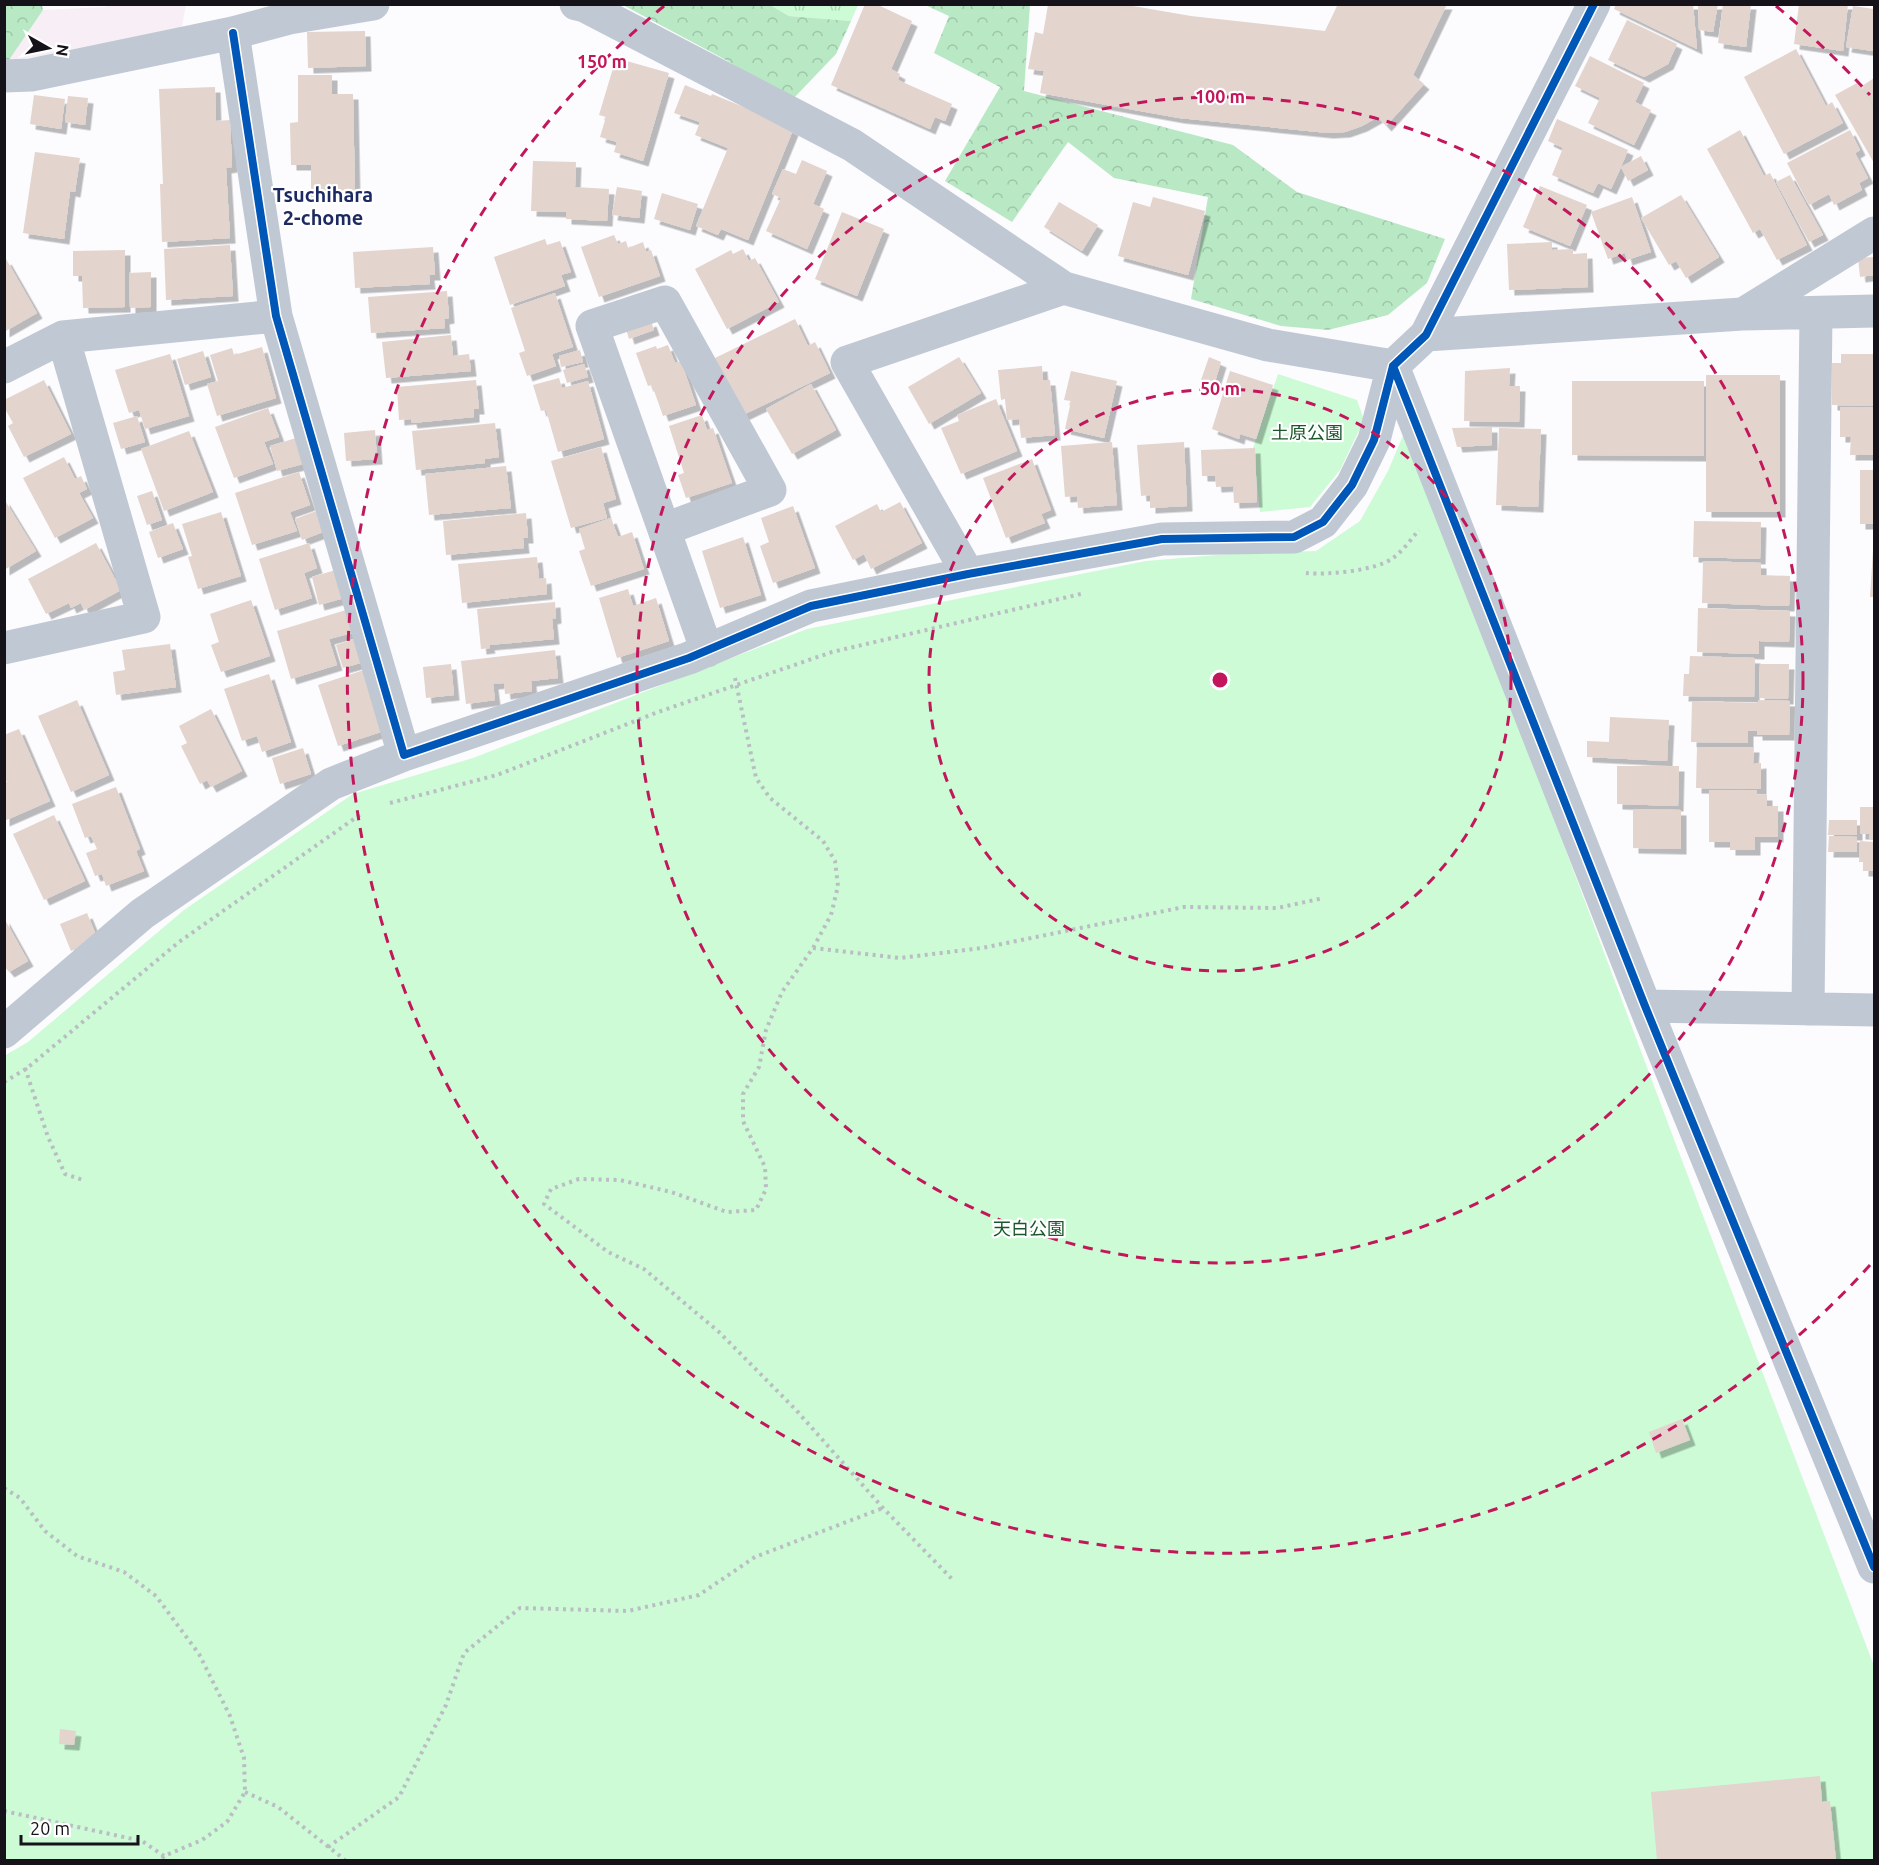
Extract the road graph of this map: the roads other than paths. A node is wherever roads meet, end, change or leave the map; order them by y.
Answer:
1 (373, 4) edge
2 (576, 4) edge
3 (1594, 4) edge
4 (233, 33) junction
5 (4, 76) edge
6 (1875, 233) edge
7 (1064, 288) junction
8 (1875, 311) edge
9 (1816, 313) junction
10 (1742, 314) junction
11 (276, 316) junction
12 (1426, 335) junction
13 (63, 337) junction
14 (1393, 366) junction
15 (4, 367) edge
16 (665, 529) junction
17 (968, 574) junction
18 (717, 646) junction
19 (4, 648) edge
20 (404, 755) junction
21 (1645, 1006) junction
22 (1808, 1009) junction
23 (1875, 1010) edge
24 (12, 1046) edge
25 (1875, 1567) edge

1 - 4 street
2 - 7 street
3 - 12 street
4 - 5 street
4 - 11 street
6 - 10 street
7 - 14 street
7 - 17 street
8 - 9 street
9 - 10 street
9 - 22 street
10 - 12 street
11 - 13 street
11 - 20 street
12 - 14 street
13 - 15 street
13 - 19 street
14 - 17 street
14 - 21 street
16 - 16 street
16 - 18 street
17 - 18 street
18 - 20 street
20 - 24 street
21 - 22 street
21 - 25 street
22 - 23 street

